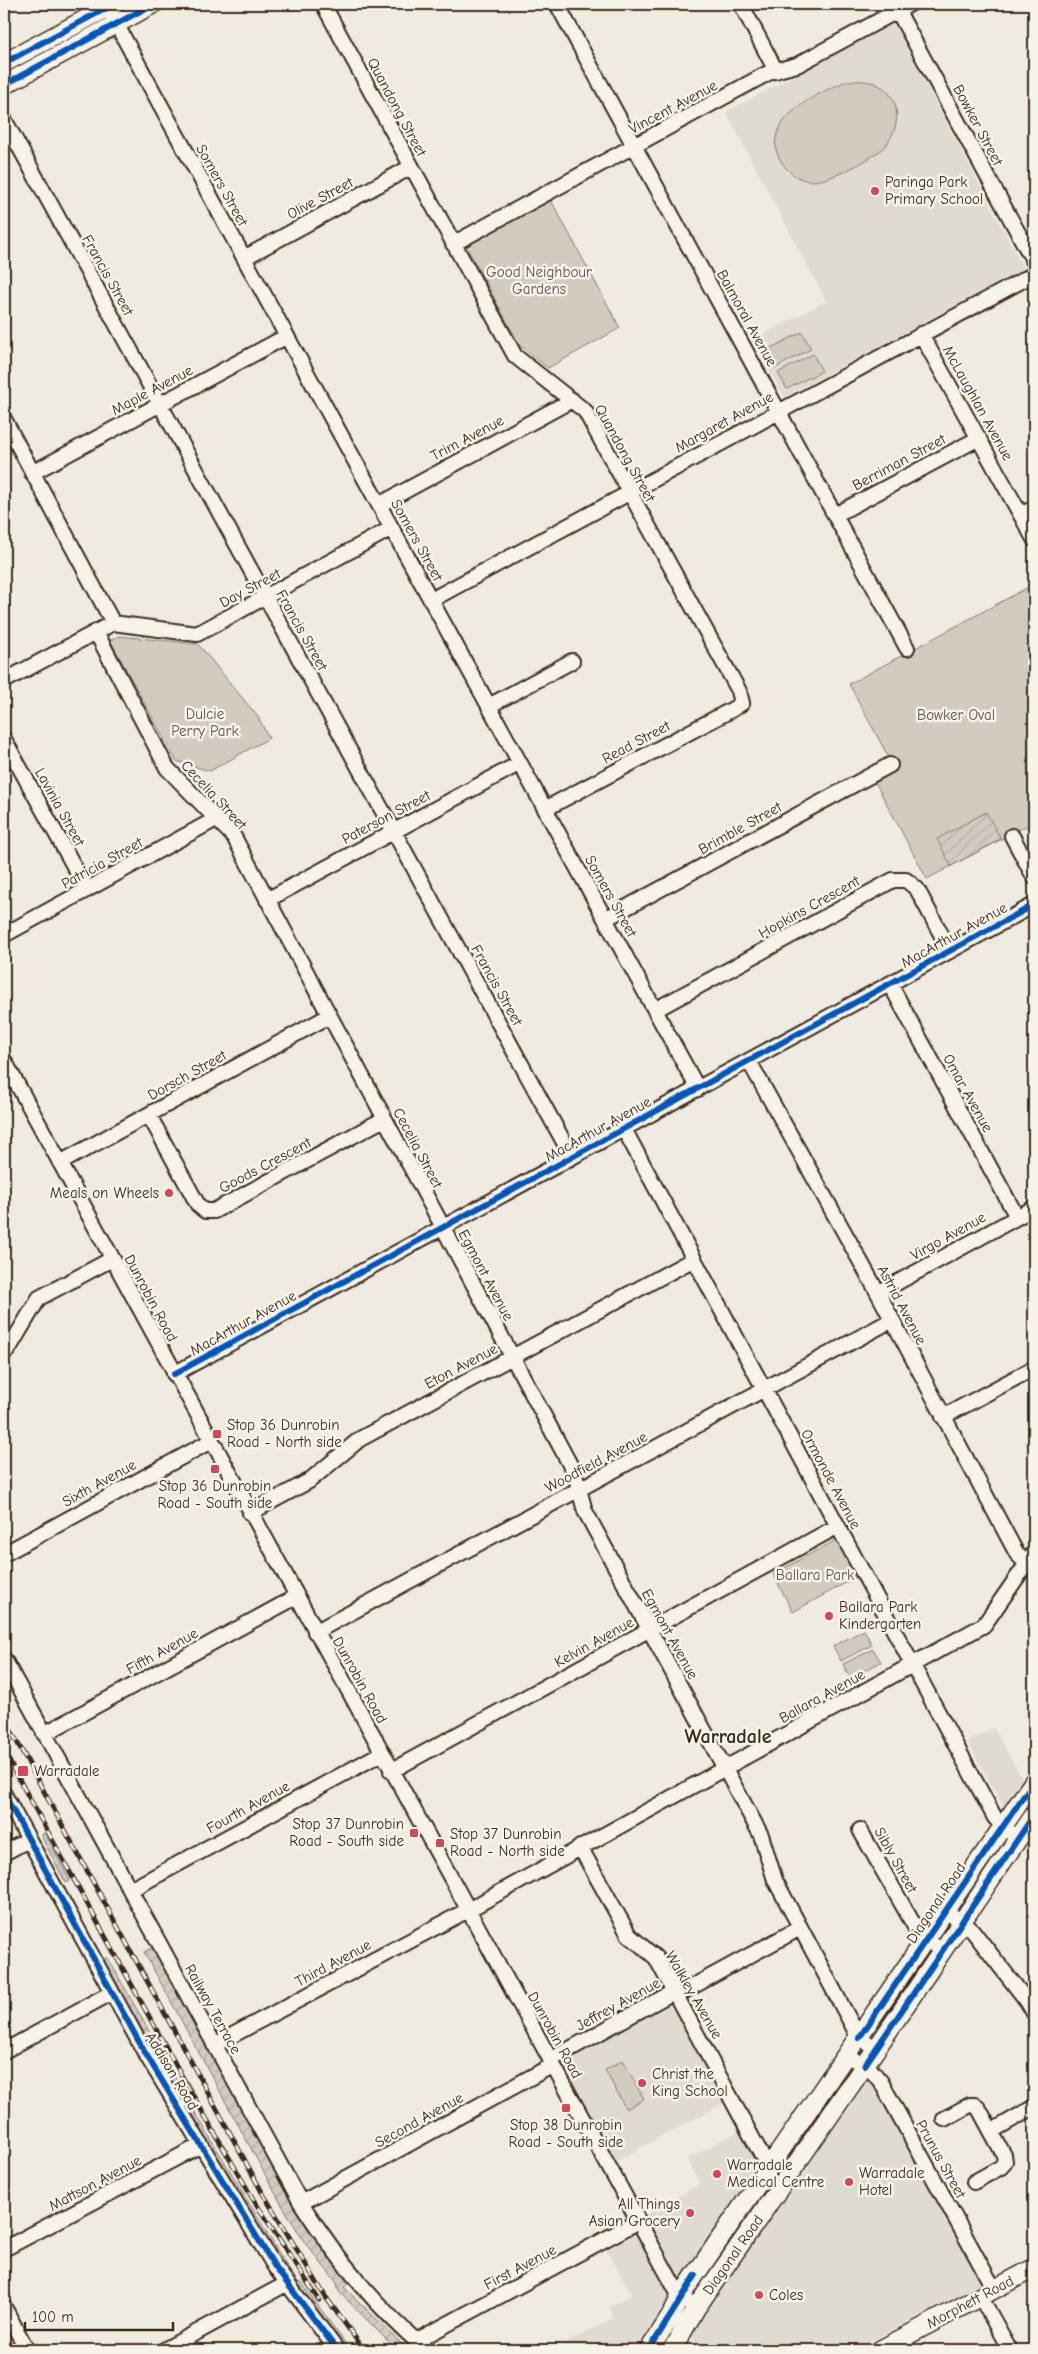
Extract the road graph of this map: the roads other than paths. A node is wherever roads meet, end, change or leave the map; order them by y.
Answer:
1 (153, 4) edge
2 (323, 4) edge
3 (557, 4) edge
4 (741, 4) edge
5 (900, 6) edge
6 (117, 11) edge
7 (4, 63) edge
8 (776, 71) junction
9 (4, 85) edge
10 (4, 119) edge
11 (634, 146) junction
12 (411, 167) junction
13 (453, 244) junction
14 (244, 258) junction
15 (1034, 262) edge
16 (1034, 274) edge
17 (921, 334) junction
18 (287, 336) junction
19 (572, 400) junction
20 (160, 404) junction
21 (779, 411) junction
22 (4, 419) edge
23 (979, 438) junction
24 (32, 472) junction
25 (628, 493) junction
26 (379, 505) junction
27 (1034, 508) edge
28 (835, 515) junction
29 (1021, 516) junction
30 (392, 528) junction
31 (1034, 539) edge
32 (266, 598) junction
33 (431, 600) junction
34 (113, 623) junction
35 (96, 632) junction
36 (907, 648) dead end
37 (572, 661) dead end
38 (4, 681) edge
39 (742, 703) joint
40 (489, 706) junction
41 (4, 739) edge
42 (520, 763) junction
43 (890, 765) dead end
44 (545, 809) junction
45 (216, 819) junction
46 (394, 831) junction
47 (1012, 836) dead end
48 (1034, 877) edge
49 (87, 890) junction
50 (267, 900) junction
51 (1034, 905) edge
52 (605, 919) junction
53 (4, 935) edge
54 (950, 951) junction
55 (890, 984) junction
56 (655, 1010) junction
57 (329, 1016) junction
58 (4, 1060) edge
59 (749, 1061) junction
60 (698, 1089) junction
61 (148, 1115) junction
62 (384, 1119) junction
63 (624, 1129) junction
64 (572, 1157) junction
65 (60, 1163) junction
66 (1034, 1208) edge
67 (1017, 1217) junction
68 (442, 1228) junction
69 (112, 1259) junction
70 (694, 1259) junction
71 (878, 1293) junction
72 (892, 1320) junction
73 (4, 1352) edge
74 (512, 1357) junction
75 (1034, 1368) edge
76 (174, 1374) junction
77 (764, 1389) junction
78 (943, 1417) junction
79 (211, 1441) junction
80 (579, 1489) junction
81 (250, 1513) junction
82 (838, 1526) junction
83 (4, 1554) edge
84 (1031, 1558) edge
85 (296, 1597) junction
86 (649, 1630) junction
87 (315, 1632) junction
88 (4, 1659) edge
89 (913, 1666) junction
90 (44, 1734) junction
91 (382, 1753) junction
92 (725, 1768) junction
93 (391, 1771) junction
94 (1034, 1781) edge
95 (4, 1794) edge
96 (1034, 1814) edge
97 (1003, 1827) junction
98 (860, 1830) dead end
99 (1018, 1838) junction
100 (28, 1840) junction
101 (580, 1847) junction
102 (4, 1853) edge
103 (130, 1890) junction
104 (468, 1910) junction
105 (946, 1911) junction
106 (963, 1922) junction
107 (800, 1928) junction
108 (925, 1941) junction
109 (942, 1951) junction
110 (111, 1993) junction
111 (676, 1993) junction
112 (1034, 2013) edge
113 (859, 2038) junction
114 (214, 2045) junction
115 (876, 2049) junction
116 (4, 2051) edge
117 (848, 2056) junction
118 (552, 2063) junction
119 (864, 2065) junction
120 (1034, 2107) edge
121 (944, 2119) dead end
122 (992, 2131) junction
123 (201, 2145) junction
124 (773, 2164) junction
125 (974, 2182) dead end
126 (301, 2203) junction
127 (639, 2221) junction
128 (4, 2249) edge
129 (1034, 2268) edge
130 (286, 2284) junction
131 (987, 2293) junction
132 (680, 2298) junction
133 (4, 2307) edge
134 (696, 2308) junction
135 (422, 2346) edge
136 (28, 2350) edge
137 (164, 2350) edge
138 (337, 2350) edge
139 (649, 2350) edge
140 (672, 2350) edge
141 (880, 2350) edge
142 (1010, 2350) edge

1 - 6 main road
2 - 12 street, Quandong Street
3 - 11 street, Balmoral Avenue
4 - 8 street
5 - 8 street, Vincent Avenue
5 - 15 street, Bowker Street
6 - 7 main road
6 - 9 main road
6 - 14 street, Somers Street
8 - 11 street, Vincent Avenue
10 - 20 street, Francis Street
11 - 13 street, Vincent Avenue
11 - 21 street, Balmoral Avenue
12 - 13 street, Quandong Street
12 - 14 street, Olive Street
13 - 19 street, Quandong Street
14 - 18 street, Somers Street
16 - 17 street, Margaret Avenue
17 - 21 street, Margaret Avenue
17 - 23 street, McLaughlan Avenue
18 - 20 street, Maple Avenue
18 - 26 street, Somers Street
19 - 25 street, Quandong Street
19 - 26 street, Trim Avenue
20 - 24 street, Maple Avenue
20 - 32 street, Francis Street
21 - 25 street, Margaret Avenue
21 - 28 street, Balmoral Avenue
22 - 24 street
23 - 28 street, Berriman Street
23 - 29 street, McLaughlan Avenue
24 - 34 street
25 - 33 street, Margaret Avenue
25 - 39 street, Quandong Street
26 - 30 street, Somers Street
27 - 29 street
28 - 36 street, Balmoral Avenue
29 - 31 street, McLaughlan Avenue
30 - 32 street, Day Street
30 - 33 street, Somers Street
32 - 34 street, Day Street
32 - 46 street, Francis Street
33 - 40 street, Somers Street
34 - 35 street
35 - 38 street
35 - 45 street, Cecelia Street
37 - 40 street
39 - 44 street, Read Street
40 - 42 street, Somers Street
41 - 49 street, Lavinia Street
42 - 44 street, Somers Street
42 - 46 street, Paterson Street
43 - 52 street, Brimble Street
44 - 52 street, Somers Street
45 - 49 street, Patricia Street
45 - 50 street, Cecelia Street
46 - 50 street, Paterson Street
46 - 64 street, Francis Street
47 - 48 street
49 - 53 street, Patricia Street
50 - 57 street, Cecelia Street
51 - 54 street, MacArthur Avenue
52 - 56 street, Somers Street
54 - 55 street, MacArthur Avenue
54 - 56 street, Hopkins Crescent
55 - 59 street, MacArthur Avenue
55 - 67 street, Omar Avenue
56 - 60 street, Somers Street
57 - 61 street, Dorsch Street
57 - 62 street, Cecelia Street
58 - 65 street, Dunrobin Road
59 - 60 street, MacArthur Avenue
59 - 71 street, Astrid Avenue
60 - 63 street, MacArthur Avenue
61 - 62 street, Goods Crescent
61 - 65 street, Dorsch Street
62 - 68 street, Cecelia Street
63 - 64 street, MacArthur Avenue
63 - 70 street, Ormonde Avenue
64 - 68 street, MacArthur Avenue
65 - 69 street, Dunrobin Road
66 - 67 street, Virgo Avenue
67 - 71 street, Virgo Avenue
68 - 74 street, Egmont Avenue
68 - 76 street, MacArthur Avenue
69 - 73 street
69 - 76 street, Dunrobin Road
70 - 74 street, Eton Avenue
70 - 77 street, Ormonde Avenue
71 - 72 street, Astrid Avenue
72 - 77 street, Woodfield Avenue
72 - 78 street, Astrid Avenue
74 - 80 street, Egmont Avenue
74 - 81 street, Eton Avenue
75 - 78 street
76 - 79 street, Dunrobin Road
77 - 80 street, Woodfield Avenue
77 - 82 street, Ormonde Avenue
78 - 84 street, Astrid Avenue
79 - 81 street, Dunrobin Road
79 - 83 street, Sixth Avenue
80 - 86 street, Egmont Avenue
80 - 87 street, Woodfield Avenue
81 - 85 street, Dunrobin Road
82 - 86 street, Kelvin Avenue
82 - 89 street, Ormonde Avenue
84 - 89 street, Ballara Avenue
85 - 87 street, Dunrobin Road
85 - 90 street, Fifth Avenue
86 - 92 street, Egmont Avenue
86 - 93 street, Kelvin Avenue
87 - 91 street, Dunrobin Road
88 - 90 street, Railway Terrace
89 - 92 street, Ballara Avenue
89 - 97 street, Ormonde Avenue
90 - 103 street, Railway Terrace
91 - 93 street, Dunrobin Road
91 - 103 street, Fourth Avenue
92 - 101 street, Ballara Avenue
92 - 107 street, Egmont Avenue
93 - 104 street, Dunrobin Road
94 - 97 main road, Diagonal Road
95 - 100 street, Addison Road
96 - 99 main road, Diagonal Road
97 - 99 street, Ormonde Avenue
97 - 105 main road, Diagonal Road
98 - 108 street, Sibly Street
99 - 106 main road, Diagonal Road
100 - 102 street
100 - 110 street, Addison Road
101 - 104 street, Ballara Avenue
101 - 111 street, Walkley Avenue
103 - 114 street, Railway Terrace
104 - 114 street, Third Avenue
104 - 118 street, Dunrobin Road
105 - 106 street
105 - 108 main road, Diagonal Road
106 - 109 main road, Diagonal Road
106 - 112 street
107 - 111 street, Jeffrey Avenue
107 - 113 street, Egmont Avenue
108 - 109 street, Sibly Street
108 - 113 main road, Diagonal Road
109 - 115 main road, Diagonal Road
110 - 116 street
110 - 123 street, Addison Road
111 - 118 street, Jeffrey Avenue
111 - 124 street, Walkley Avenue
113 - 115 street, Egmont Avenue
113 - 117 main road, Diagonal Road
114 - 126 street, Railway Terrace
115 - 119 main road, Diagonal Road
117 - 119 street, Prunus Street
117 - 124 main road, Diagonal Road
118 - 126 street, Second Avenue
118 - 127 street, Dunrobin Road
119 - 131 street, Prunus Street
119 - 134 main road, Diagonal Road
120 - 122 street
121 - 122 street
122 - 125 street
123 - 128 street, Mattson Avenue
123 - 130 street, Addison Road
124 - 132 main road, Diagonal Road
126 - 135 street, Railway Terrace
127 - 132 street, Dunrobin Road
127 - 135 street, First Avenue
129 - 131 main road, Morphett Road
130 - 137 street
130 - 138 street, Addison Road
131 - 141 main road, Morphett Road
131 - 142 street, Prunus Street
132 - 134 street, Dunrobin Road
132 - 139 main road, Diagonal Road
133 - 136 street
134 - 140 main road, Diagonal Road

